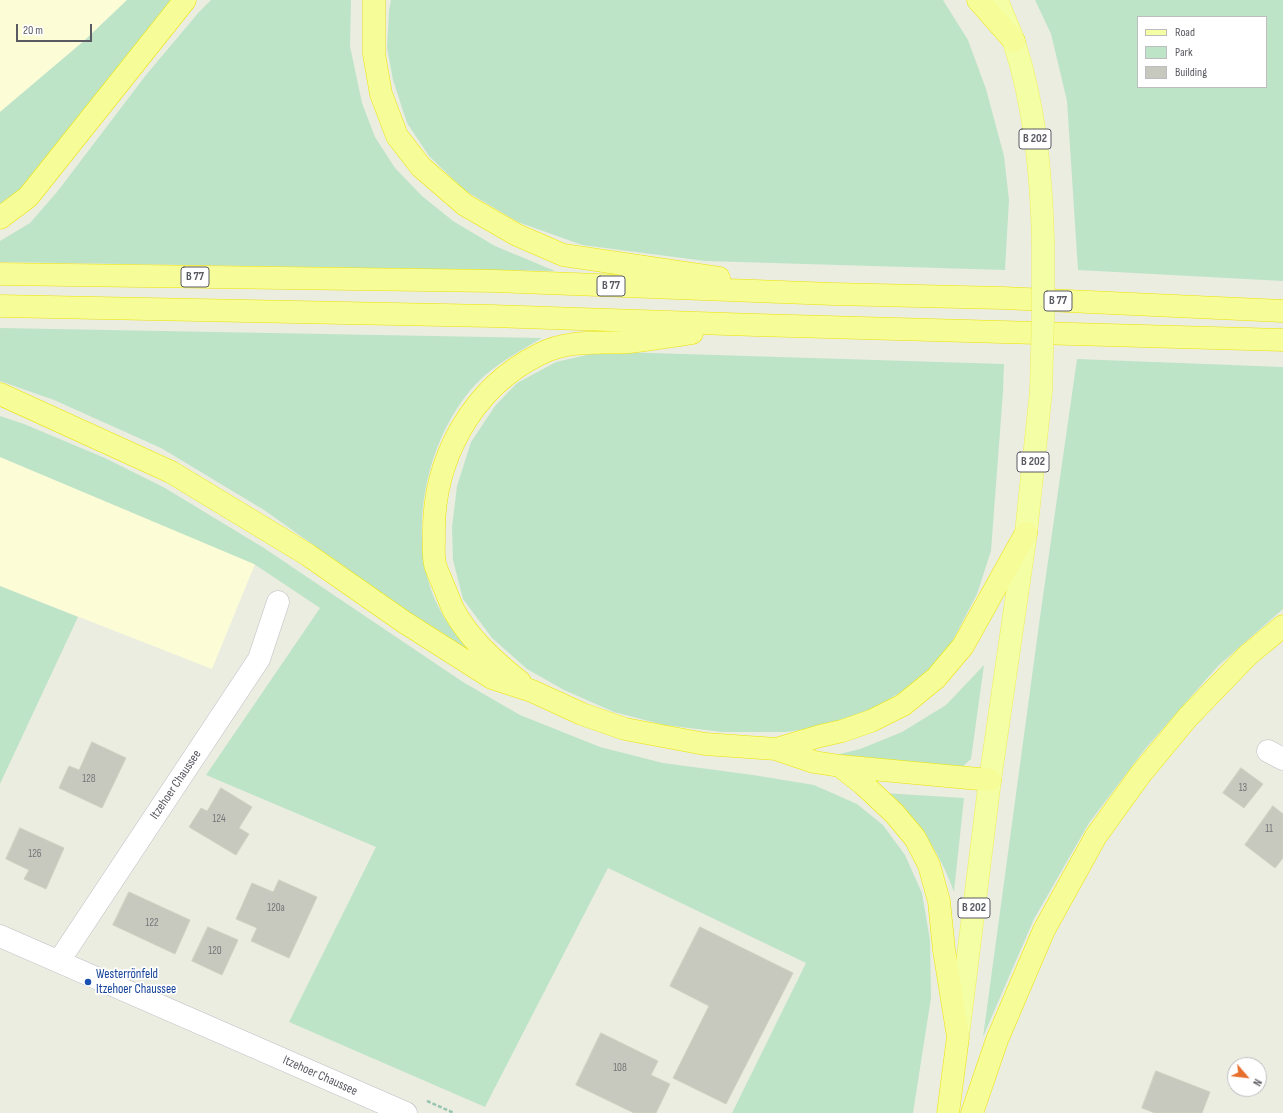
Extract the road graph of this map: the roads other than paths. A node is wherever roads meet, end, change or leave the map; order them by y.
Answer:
1 (185, 0) edge
2 (374, 0) edge
3 (978, 0) edge
4 (997, 0) edge
5 (1014, 41) junction
6 (0, 218) edge
7 (0, 274) edge
8 (833, 294) junction
9 (0, 306) edge
10 (1283, 311) edge
11 (756, 325) junction
12 (1283, 340) edge
13 (0, 394) edge
14 (1026, 533) junction
15 (278, 602) dead end
16 (1283, 626) edge
17 (532, 691) junction
18 (776, 749) junction
19 (840, 766) junction
20 (990, 780) junction
21 (0, 936) edge
22 (59, 961) junction
23 (958, 1037) junction
24 (406, 1113) edge
25 (948, 1113) edge
26 (972, 1113) edge

1 - 6 highway
2 - 8 highway
3 - 5 highway
4 - 5 main road, B 202
5 - 14 main road, B 202, bridge
7 - 8 highway, B 77
8 - 10 highway, B 77
9 - 11 highway
11 - 12 highway
11 - 17 highway
13 - 17 highway
14 - 18 highway
14 - 20 main road, B 202
15 - 22 street, Itzehoer Chaussee
16 - 26 highway
17 - 18 highway
18 - 19 highway
19 - 20 highway
19 - 23 highway
20 - 23 main road, B 202
21 - 22 street, Itzehoer Chaussee
22 - 24 street, Itzehoer Chaussee
23 - 25 highway, B 202

